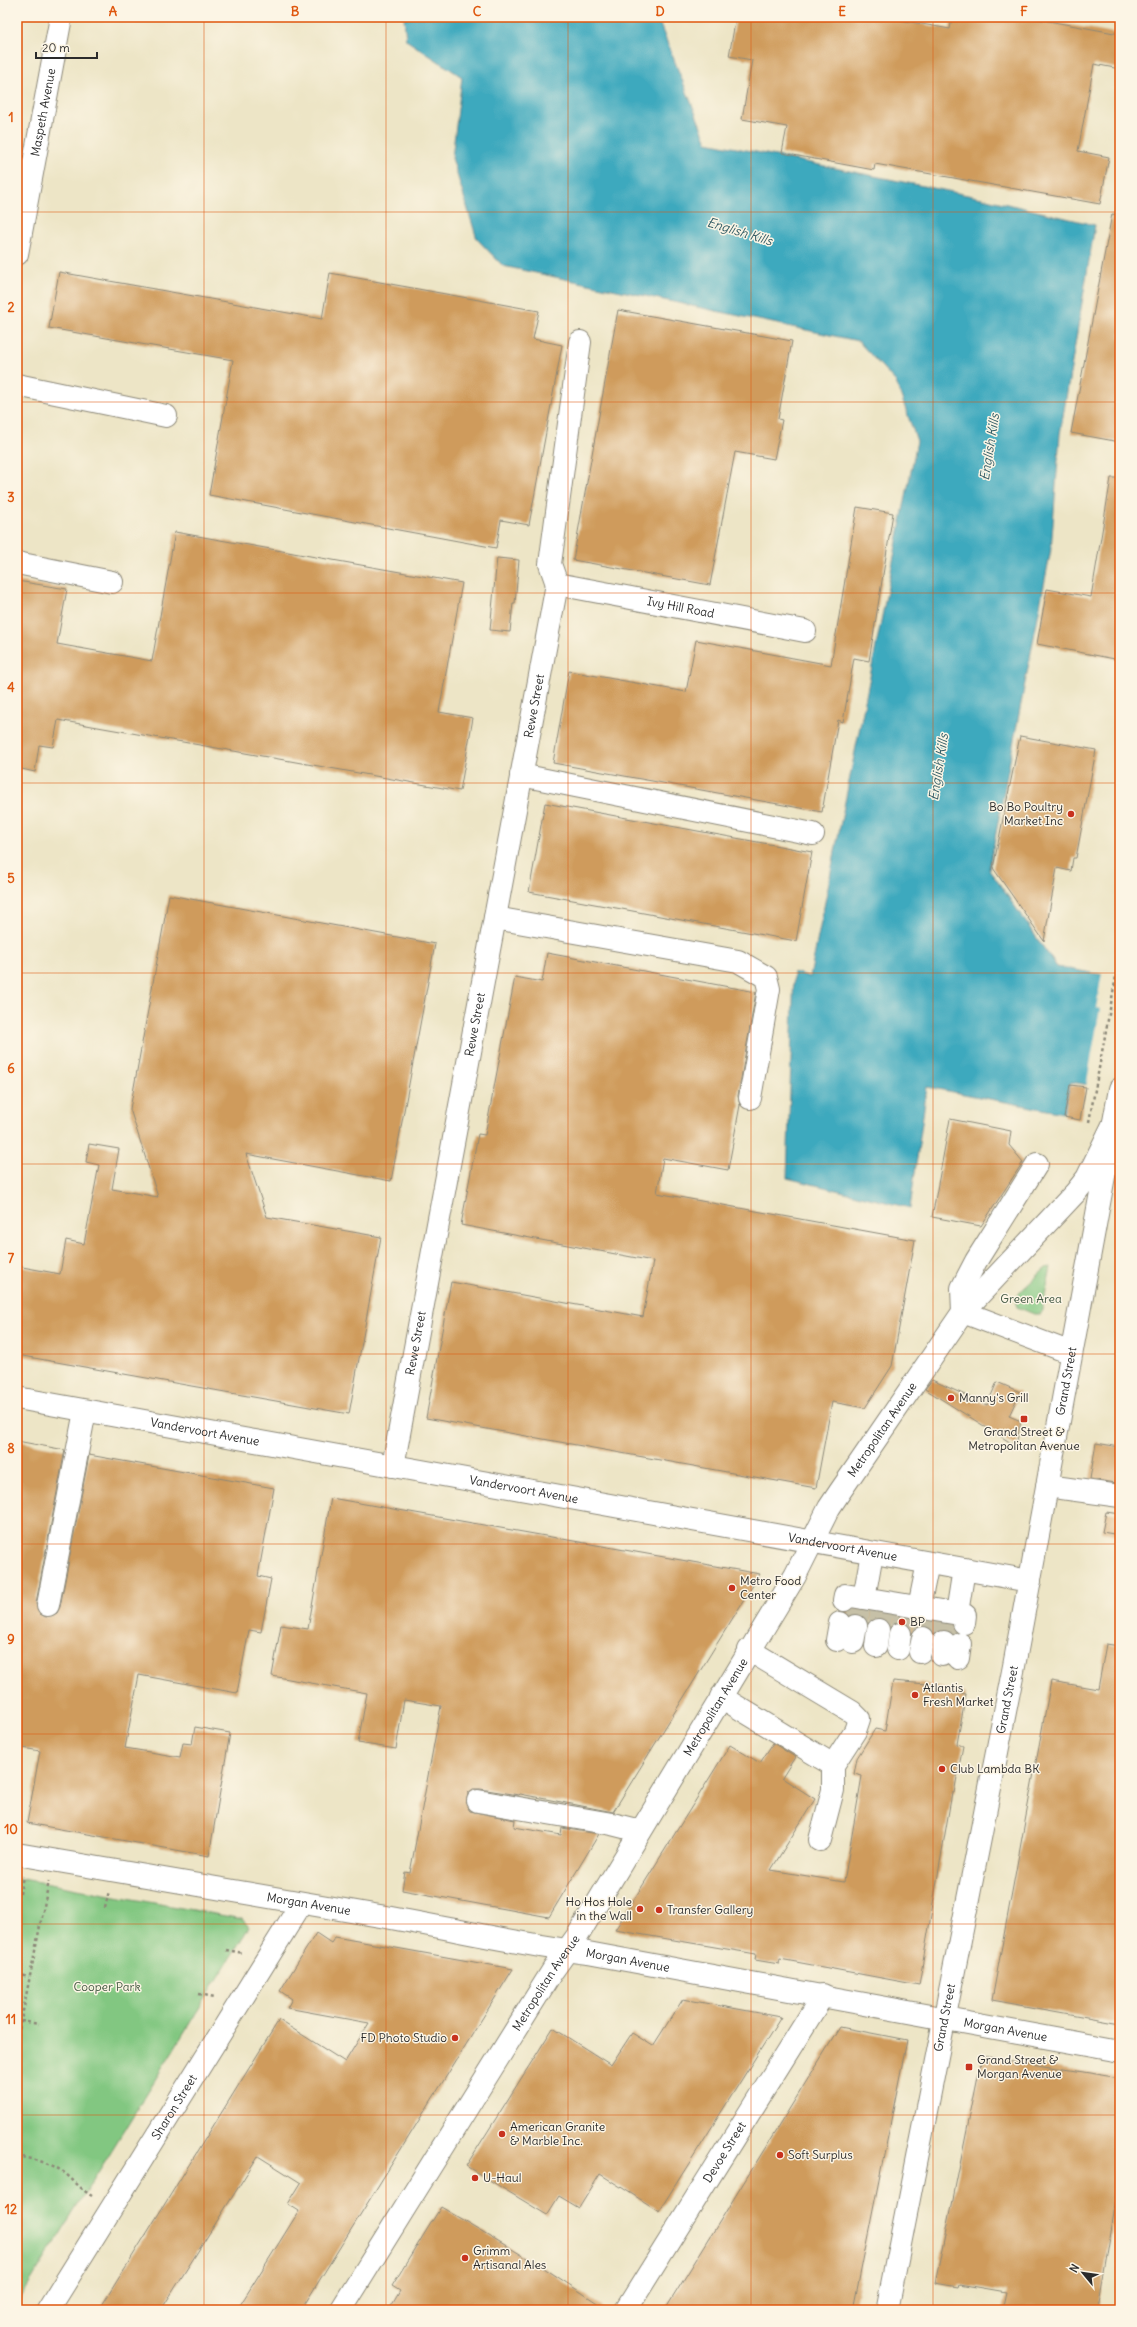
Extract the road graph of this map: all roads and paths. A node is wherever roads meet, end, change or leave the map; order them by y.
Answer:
1 (61, 17) edge
2 (24, 173) edge
3 (17, 254) edge
4 (580, 342) dead end
5 (17, 385) edge
6 (166, 416) dead end
7 (17, 563) edge
8 (112, 582) dead end
9 (557, 584) junction
10 (805, 630) dead end
11 (521, 775) junction
12 (813, 834) dead end
13 (495, 918) junction
14 (1120, 955) edge
15 (1120, 1089) edge
16 (750, 1098) dead end
17 (1090, 1118) dead end
18 (1114, 1123) junction
19 (1037, 1164) dead end
20 (963, 1312) junction
21 (1071, 1353) junction
22 (17, 1398) edge
23 (85, 1411) junction
24 (393, 1466) junction
25 (1047, 1486) junction
26 (1120, 1496) edge
27 (812, 1542) junction
28 (872, 1553) junction
29 (928, 1563) junction
30 (964, 1569) junction
31 (1030, 1581) junction
32 (48, 1605) dead end
33 (917, 1610) junction
34 (749, 1650) junction
35 (720, 1697) junction
36 (833, 1765) junction
37 (478, 1801) dead end
38 (640, 1831) junction
39 (820, 1840) dead end
40 (17, 1854) edge
41 (23, 1876) dead end
42 (49, 1880) dead end
43 (109, 1891) dead end
44 (20, 1894) dead end
45 (301, 1904) junction
46 (105, 1908) dead end
47 (226, 1950) dead end
48 (566, 1950) junction
49 (243, 1953) dead end
50 (17, 1974) edge
51 (29, 1977) junction
52 (199, 1994) dead end
53 (823, 1995) junction
54 (215, 1997) dead end
55 (23, 2010) junction
56 (17, 2015) edge
57 (945, 2018) junction
58 (20, 2021) junction
59 (40, 2024) dead end
60 (17, 2041) edge
61 (1120, 2051) edge
62 (17, 2131) edge
63 (21, 2132) dead end
64 (17, 2156) edge
65 (92, 2196) dead end
66 (48, 2310) edge
67 (341, 2310) edge
68 (626, 2310) edge
69 (887, 2310) edge

1 - 2 main road, Maspeth Avenue
2 - 3 main road, Maspeth Avenue
4 - 9 main road
5 - 6 main road
7 - 8 main road
9 - 10 main road, Ivy Hill Road
9 - 11 main road, Rewe Street
11 - 12 main road
11 - 13 main road, Rewe Street
13 - 16 main road
13 - 24 main road, Rewe Street
14 - 17 path
15 - 18 main road, Grand Street
18 - 20 main road, Metropolitan Avenue
18 - 21 main road, Grand Street
19 - 20 main road
20 - 21 main road
20 - 27 main road, Metropolitan Avenue
21 - 25 main road, Grand Street
22 - 23 main road, Vandervoort Avenue
23 - 24 main road, Vandervoort Avenue
23 - 32 main road
24 - 27 main road, Vandervoort Avenue
25 - 26 main road
25 - 31 main road, Grand Street
27 - 28 main road, Vandervoort Avenue
27 - 34 main road, Metropolitan Avenue
28 - 29 main road, Vandervoort Avenue
28 - 33 main road
29 - 30 main road, Vandervoort Avenue
29 - 33 main road
30 - 31 main road, Vandervoort Avenue
30 - 33 main road
31 - 57 main road, Grand Street
34 - 35 main road, Metropolitan Avenue
34 - 36 main road
35 - 36 main road
35 - 38 main road, Metropolitan Avenue
36 - 39 main road
37 - 38 main road
38 - 48 main road, Metropolitan Avenue
40 - 45 main road, Morgan Avenue
41 - 44 path
42 - 51 path
43 - 46 path
45 - 48 main road, Morgan Avenue
45 - 66 main road, Sharon Street
47 - 49 path
48 - 53 main road, Morgan Avenue
48 - 67 main road, Metropolitan Avenue
50 - 51 path
51 - 55 path
52 - 54 path
53 - 57 main road, Morgan Avenue
53 - 68 main road, Devoe Street
55 - 56 path
55 - 58 path
57 - 61 main road, Morgan Avenue
57 - 69 main road, Grand Street
58 - 59 path
58 - 60 path
62 - 63 path
64 - 65 path

